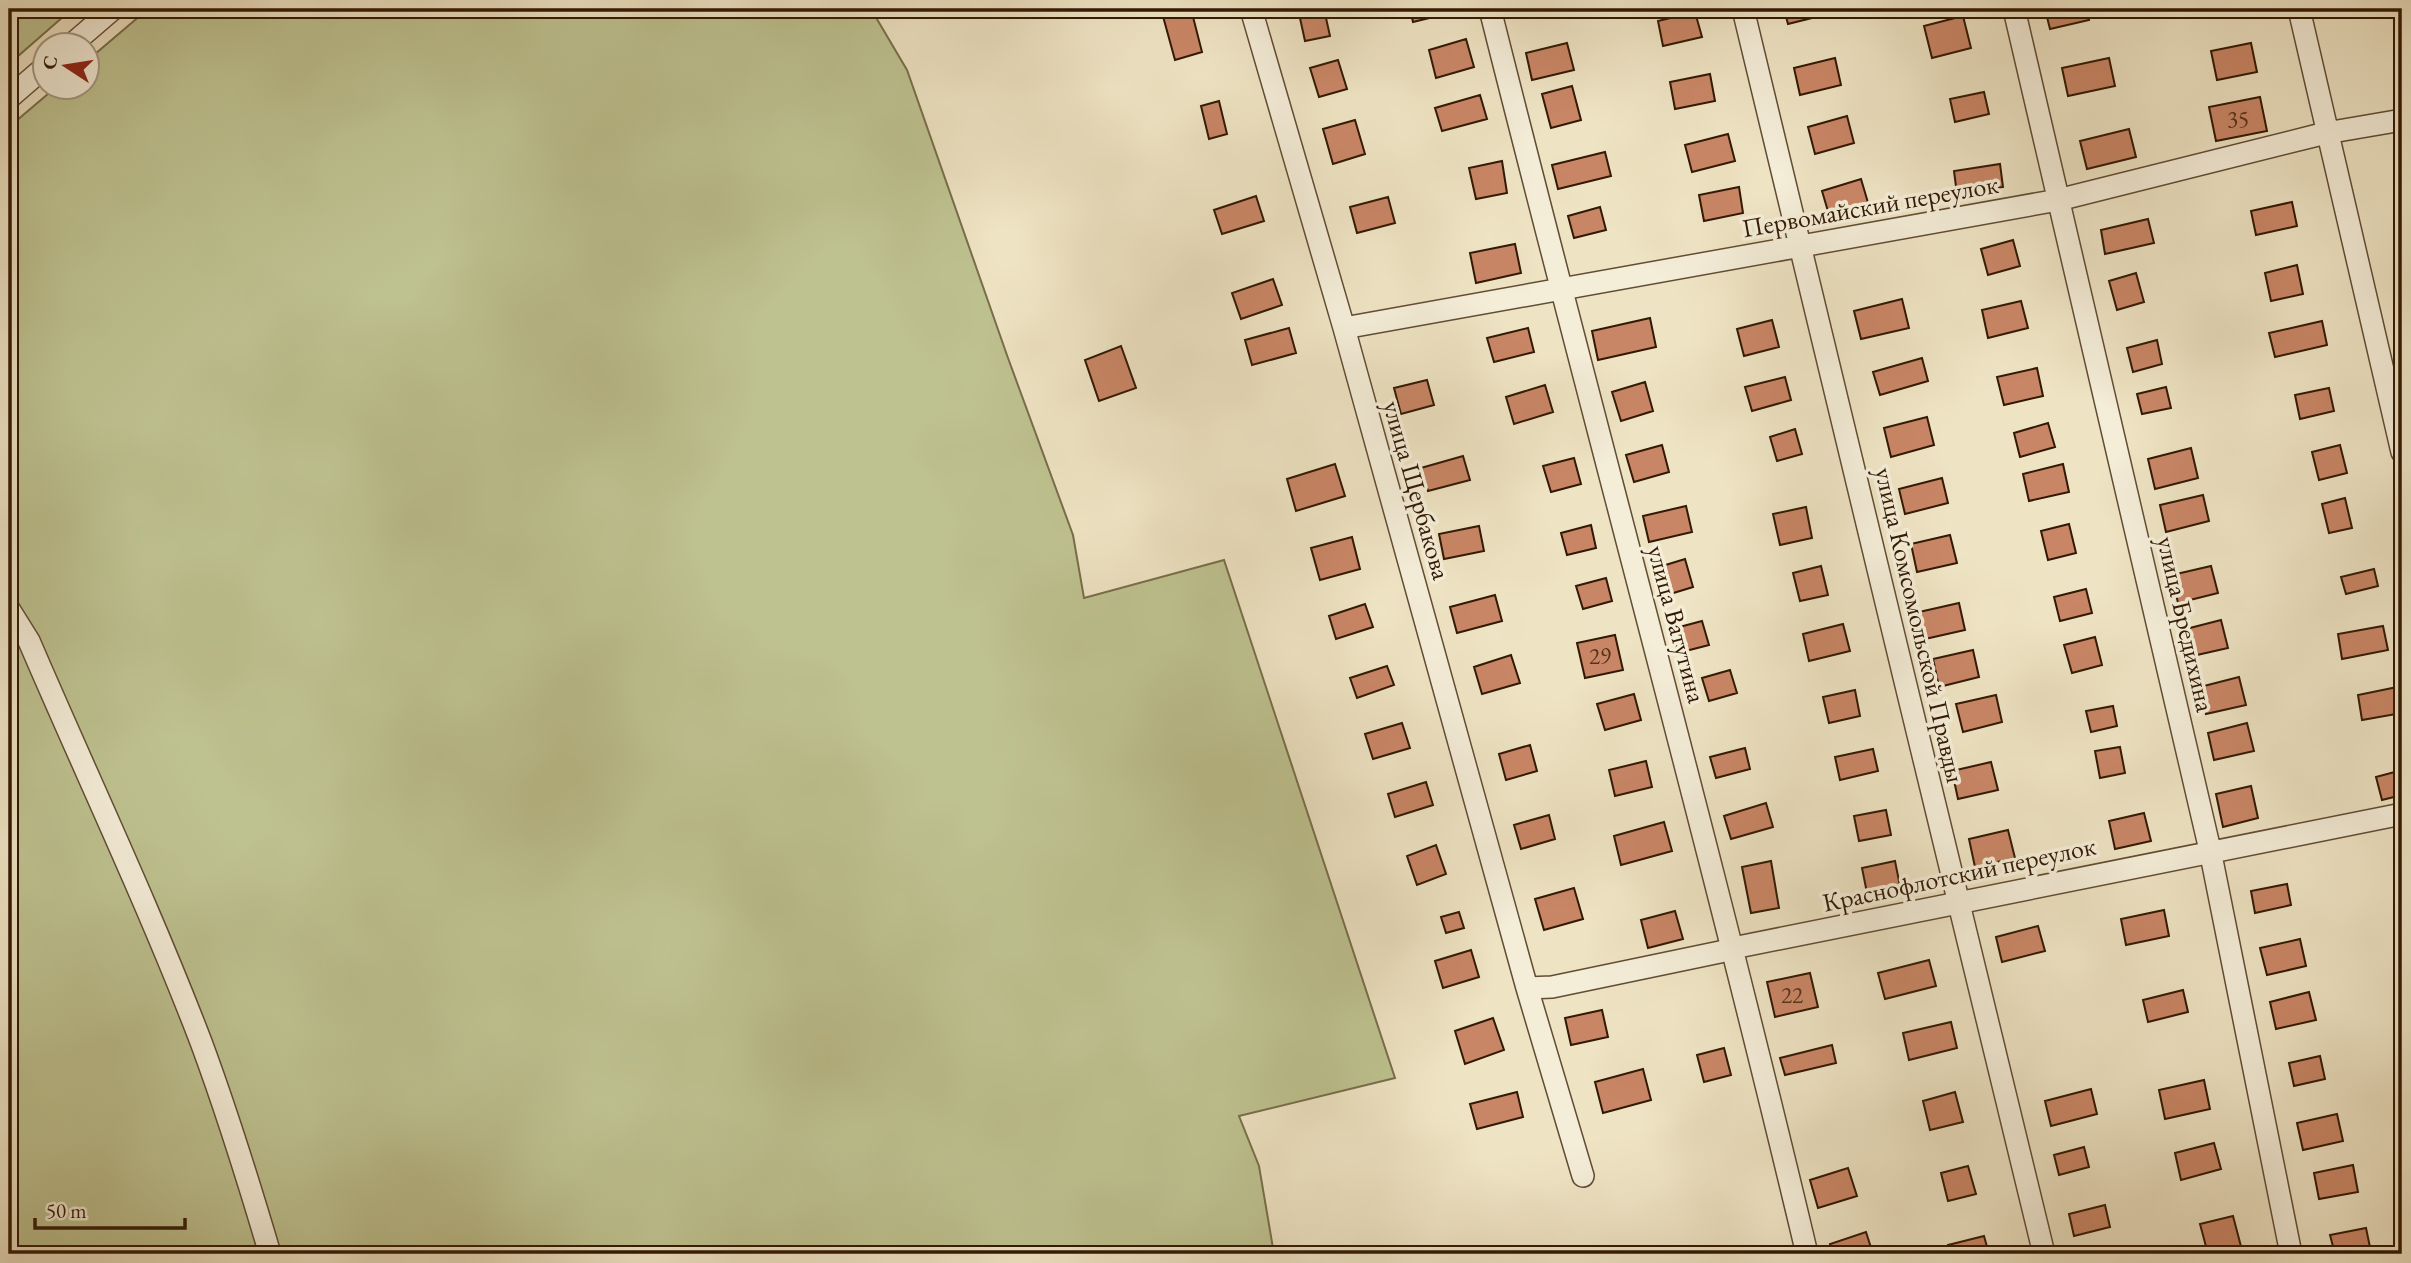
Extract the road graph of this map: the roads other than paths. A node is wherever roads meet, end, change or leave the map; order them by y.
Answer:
1 (113, 9) edge
2 (1251, 9) edge
3 (1490, 9) edge
4 (1743, 9) edge
5 (2014, 9) edge
6 (2299, 9) edge
7 (86, 32) edge
8 (32, 78) edge
9 (9, 98) edge
10 (2402, 120) edge
11 (2326, 133) junction
12 (2058, 200) junction
13 (1802, 248) junction
14 (1561, 290) junction
15 (1345, 328) junction
16 (2402, 452) edge
17 (9, 609) edge
18 (2402, 814) edge
19 (2210, 850) junction
20 (1957, 903) junction
21 (1733, 948) junction
22 (1527, 988) junction
23 (1583, 1176) dead end
24 (270, 1254) edge
25 (1807, 1254) edge
26 (2044, 1254) edge
27 (2291, 1254) edge

1 - 7 street
2 - 15 street, улица Щербакова
3 - 14 street, улица Ватутина
4 - 13 street, улица Комсомольской Правды
5 - 12 street, улица Бредихина
6 - 11 street
8 - 9 street
10 - 11 street, Первомайский переулок
11 - 12 street, Первомайский переулок
11 - 16 street
12 - 13 street, Первомайский переулок
12 - 19 street, улица Бредихина
13 - 14 street, Первомайский переулок
13 - 20 street, улица Комсомольской Правды
14 - 15 street, Первомайский переулок
14 - 21 street, улица Ватутина
15 - 22 street, улица Щербакова
17 - 24 street
18 - 19 street, Краснофлотский переулок
19 - 20 street, Краснофлотский переулок
19 - 27 street, улица Бредихина
20 - 21 street, Краснофлотский переулок
20 - 26 street, улица Комсомольской Правды
21 - 22 street, Краснофлотский переулок
21 - 25 street, улица Ватутина
22 - 23 street, улица Щербакова

